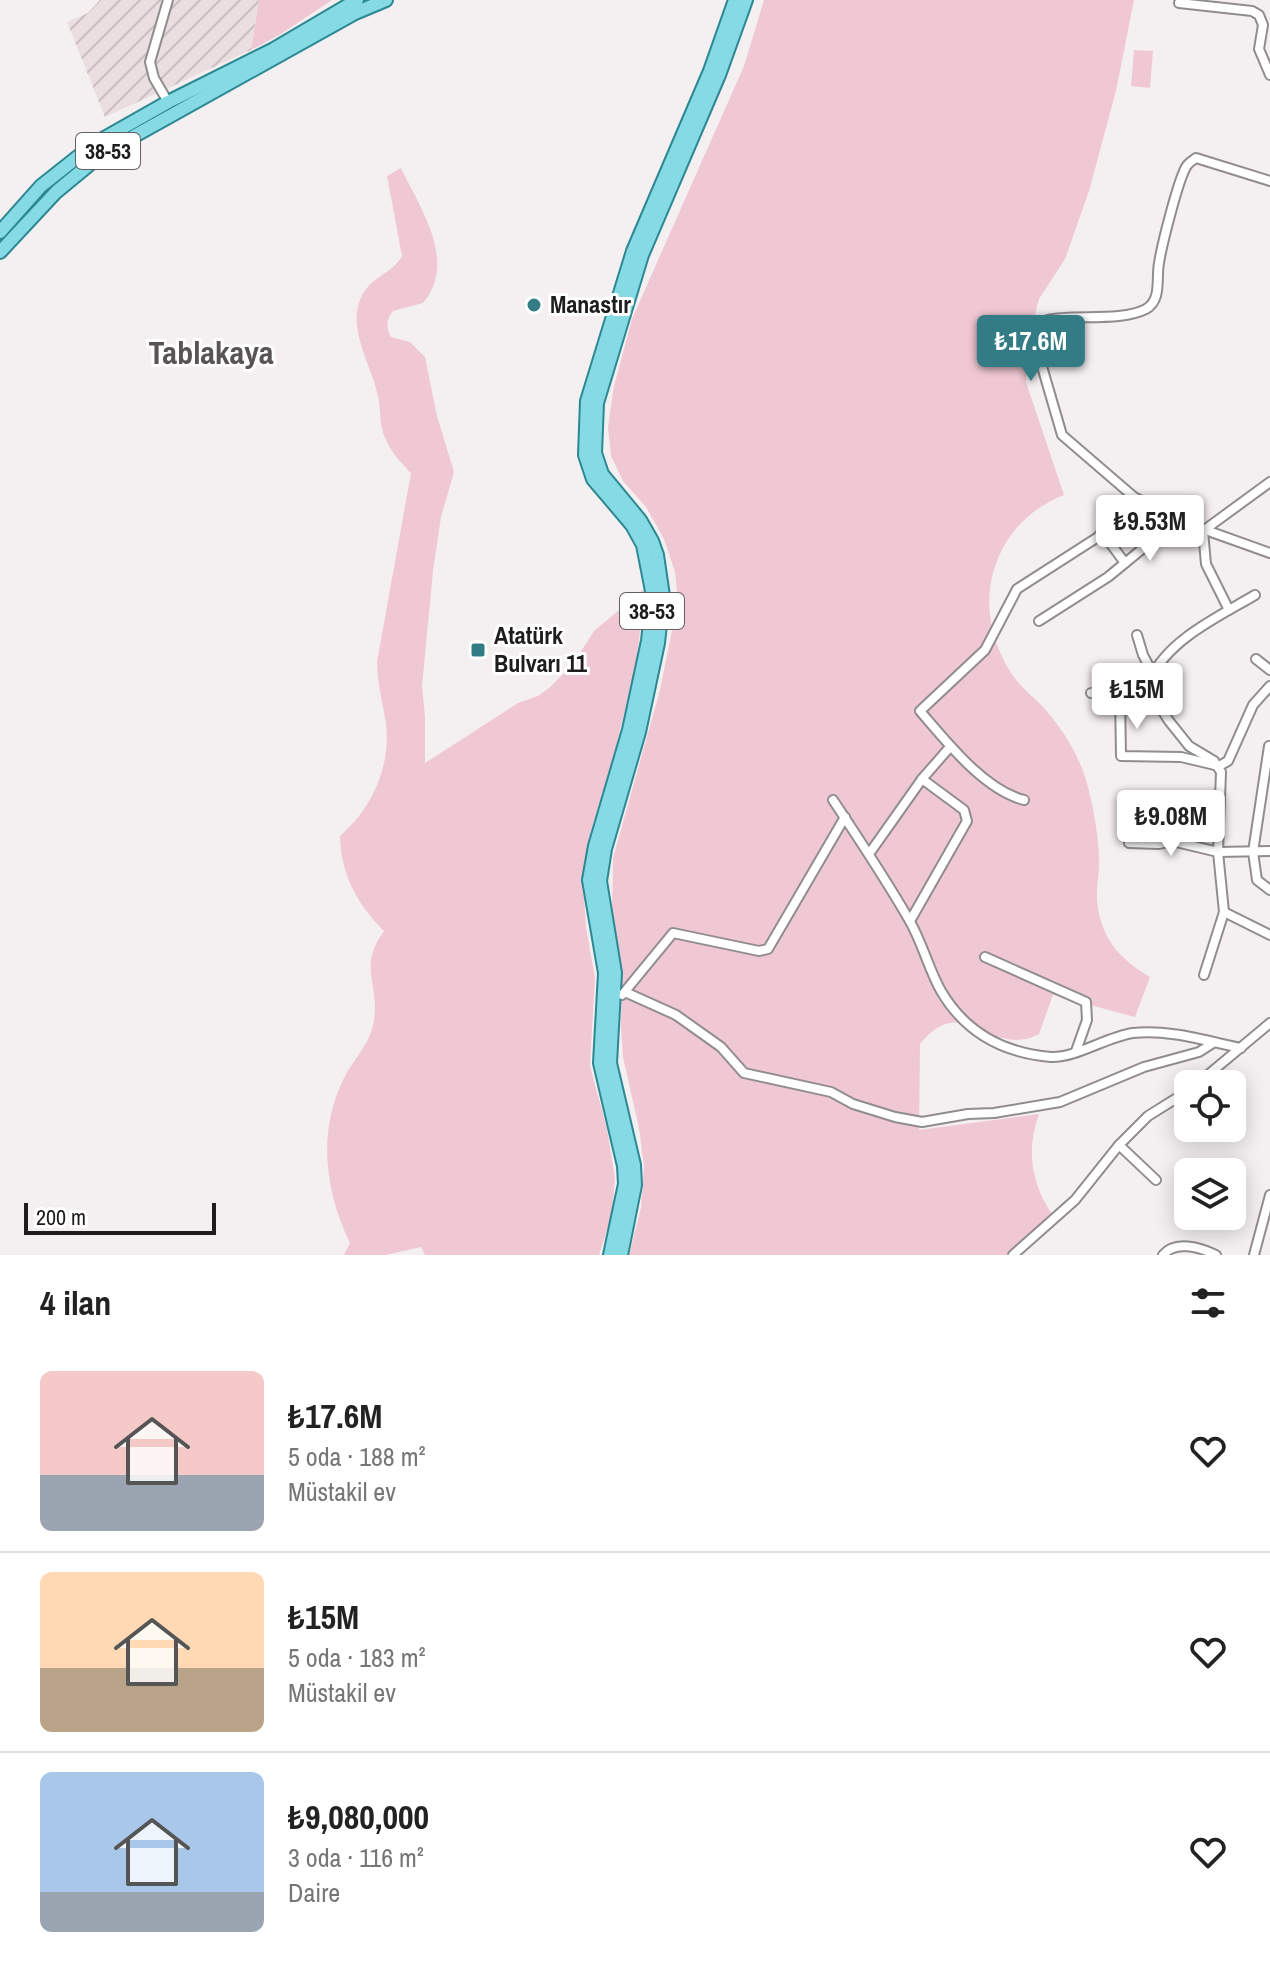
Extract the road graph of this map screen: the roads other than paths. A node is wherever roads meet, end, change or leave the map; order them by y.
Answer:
1 (168, 0) edge
2 (357, 0) edge
3 (386, 0) edge
4 (735, 0) edge
5 (746, 0) edge
6 (1179, 3) dead end
7 (1270, 75) edge
8 (235, 76) junction
9 (168, 102) junction
10 (1270, 181) edge
11 (0, 232) edge
12 (0, 252) edge
13 (1270, 482) edge
14 (1134, 497) junction
15 (1186, 523) junction
16 (1203, 531) junction
17 (1102, 532) junction
18 (1270, 553) edge
19 (1125, 563) junction
20 (1255, 595) dead end
21 (1229, 610) junction
22 (1039, 621) dead end
23 (1137, 635) dead end
24 (1256, 659) dead end
25 (1270, 670) edge
26 (1153, 674) junction
27 (1270, 686) edge
28 (1091, 693) dead end
29 (1258, 697) junction
30 (1270, 701) edge
31 (1269, 746) edge
32 (950, 747) junction
33 (1219, 766) junction
34 (922, 779) junction
35 (833, 800) dead end
36 (1024, 800) dead end
37 (845, 817) junction
38 (1129, 843) dead end
39 (1270, 851) edge
40 (1218, 852) junction
41 (1253, 852) junction
42 (869, 854) junction
43 (1270, 890) edge
44 (1224, 912) junction
45 (910, 921) junction
46 (1270, 935) edge
47 (985, 957) dead end
48 (1204, 975) dead end
49 (619, 996) junction
50 (1270, 1023) edge
51 (1213, 1043) junction
52 (1241, 1048) junction
53 (1076, 1051) junction
54 (1214, 1070) edge
55 (1174, 1100) edge
56 (1119, 1145) junction
57 (1156, 1180) dead end
58 (1270, 1195) edge
59 (610, 1255) edge
60 (621, 1255) edge
61 (1013, 1255) edge
62 (1163, 1255) edge
63 (1216, 1255) edge
64 (1254, 1255) edge

1 - 9 street
2 - 8 main road, 38-53
3 - 8 main road, 38-53
4 - 59 main road, 38-53
5 - 49 main road, 38-53
6 - 7 street
8 - 9 main road, 38-53
8 - 12 main road, 38-53
9 - 11 main road, 38-53
10 - 14 street
13 - 16 street
14 - 15 street
14 - 17 street
15 - 16 street
15 - 19 street
16 - 18 street
16 - 21 street
17 - 19 street
17 - 32 street
19 - 22 street
20 - 21 street
21 - 26 street
23 - 26 street
24 - 25 street
26 - 33 street
27 - 29 street
28 - 33 street
29 - 30 street
29 - 33 street
31 - 41 street
32 - 34 street
32 - 36 street
33 - 40 street
34 - 42 street
34 - 45 street
35 - 37 street
37 - 42 street
37 - 49 street
38 - 40 street
39 - 41 street
40 - 41 street
40 - 44 street
41 - 43 street
42 - 45 street
44 - 46 street
44 - 48 street
45 - 53 street
47 - 53 street
49 - 51 street
49 - 60 main road, 38-53
50 - 52 street
51 - 52 street
51 - 53 street
52 - 54 street
55 - 56 street
56 - 57 street
56 - 61 street
58 - 64 street
62 - 63 street

